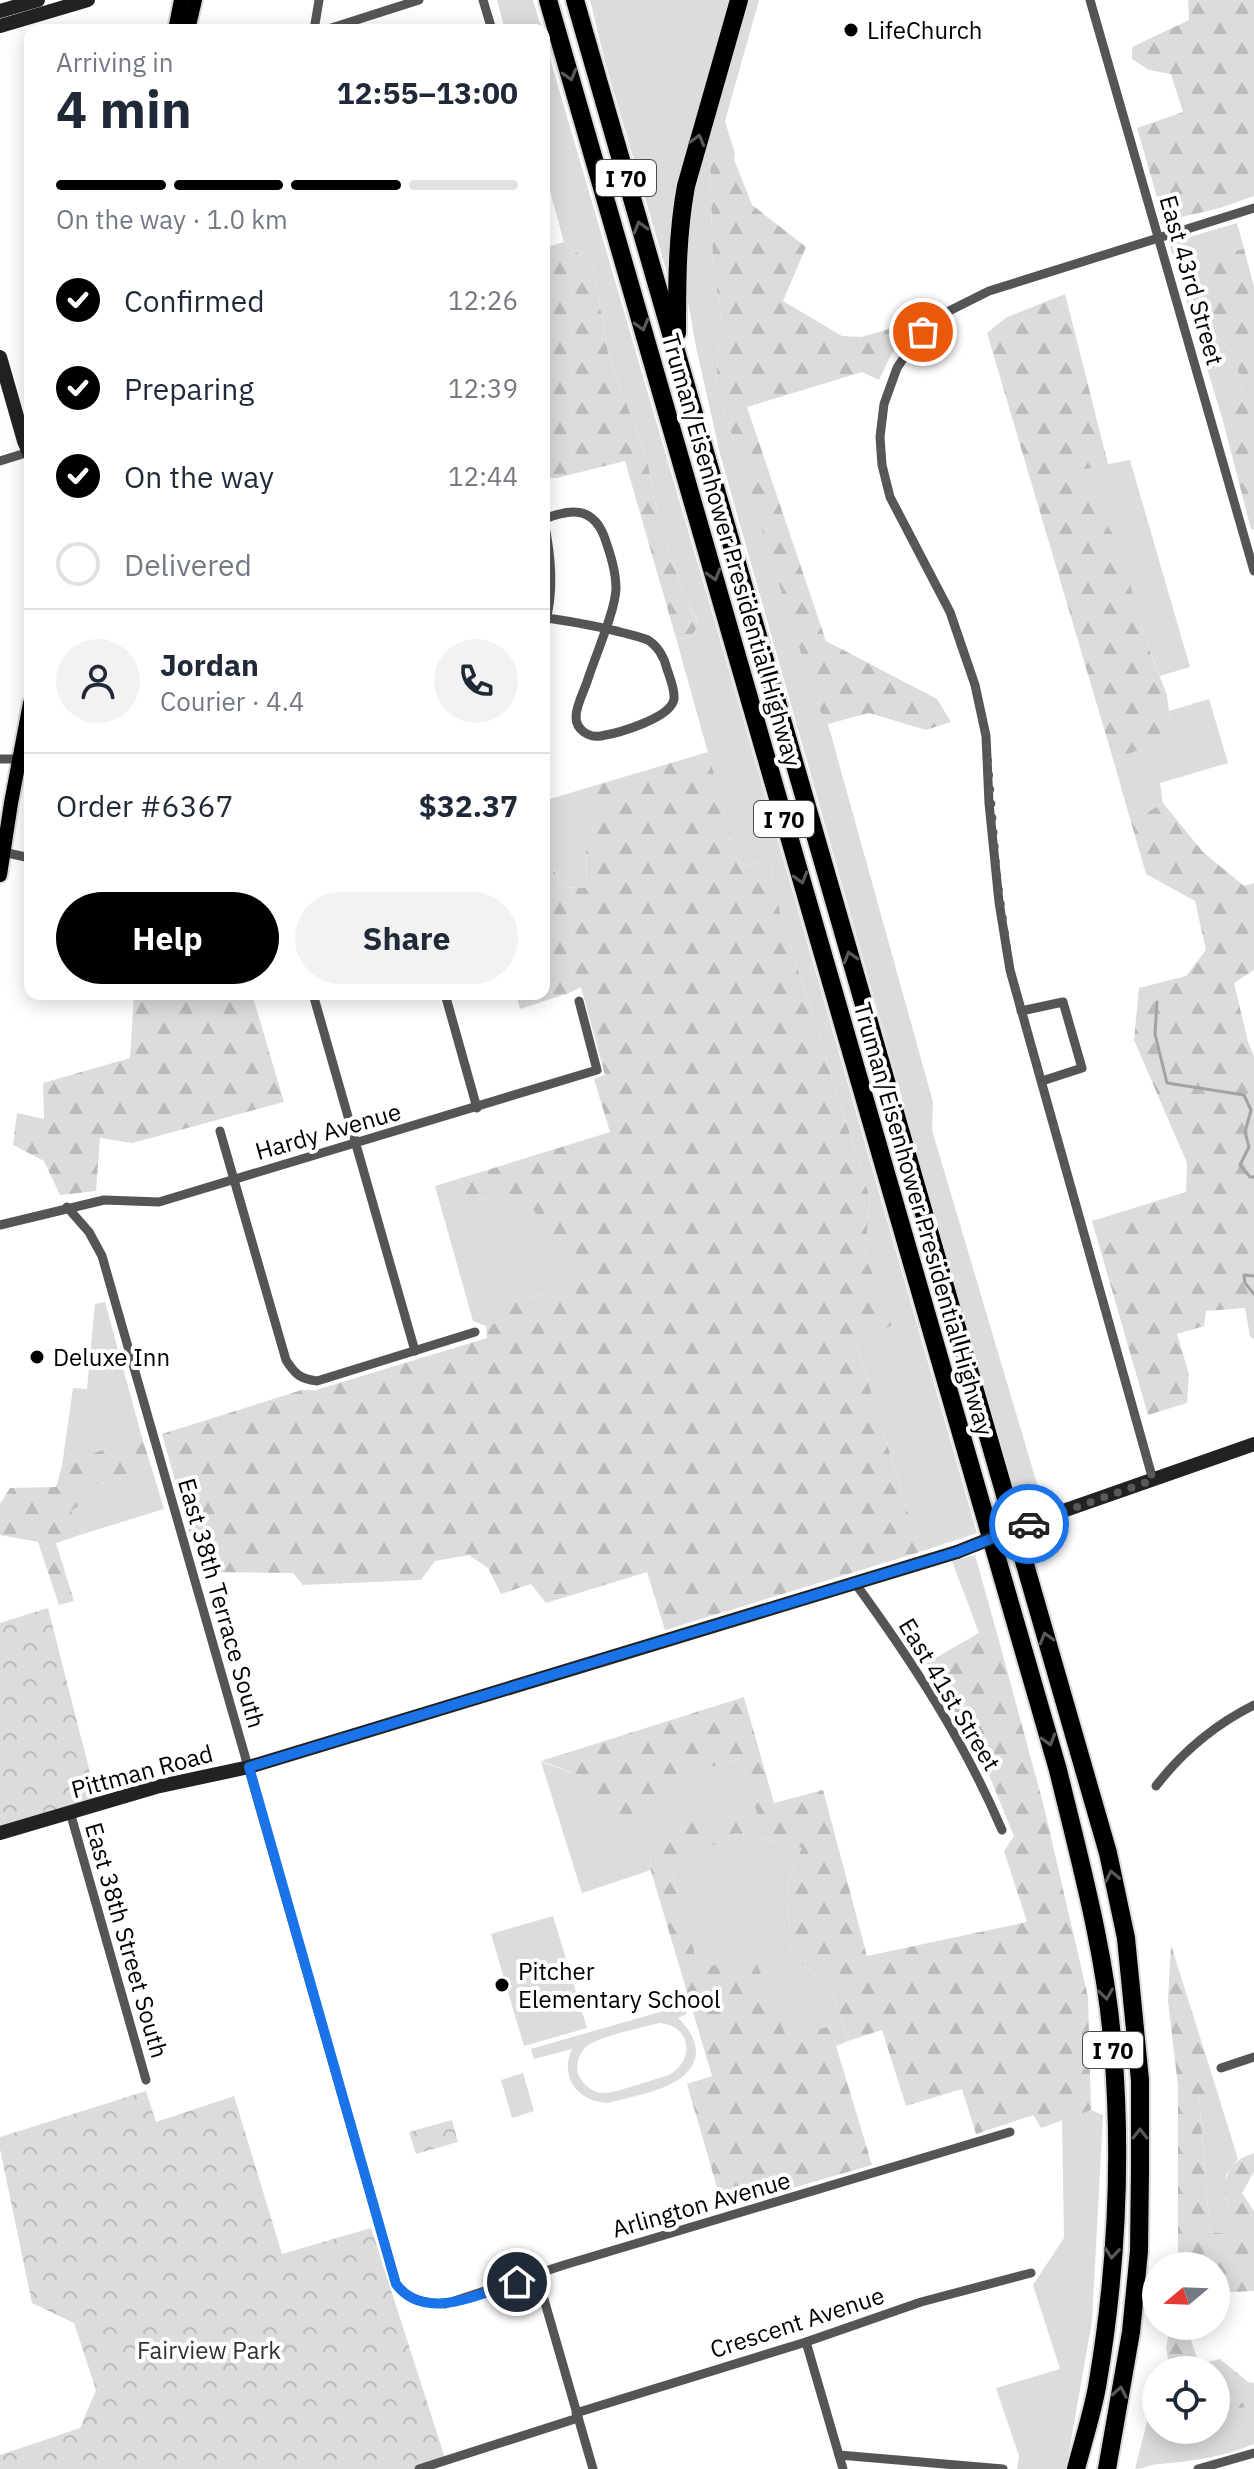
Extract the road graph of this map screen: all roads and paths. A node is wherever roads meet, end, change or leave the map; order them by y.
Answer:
1 (38, 0) edge
2 (88, 0) edge
3 (319, 0) edge
4 (419, 0) edge
5 (483, 0) edge
6 (548, 0) edge
7 (575, 0) edge
8 (739, 0) edge
9 (1090, 0) edge
10 (183, 1) edge
11 (0, 11) edge
12 (177, 24) edge
13 (187, 24) edge
14 (315, 24) edge
15 (344, 24) edge
16 (490, 24) edge
17 (0, 26) edge
18 (1254, 208) edge
19 (1159, 238) junction
20 (677, 356) junction
21 (0, 357) edge
22 (24, 441) edge
23 (24, 455) edge
24 (0, 461) edge
25 (550, 517) edge
26 (1251, 549) edge
27 (1254, 571) edge
28 (550, 623) edge
29 (605, 628) junction
30 (24, 734) edge
31 (0, 759) edge
32 (19, 759) junction
33 (3, 852) junction
34 (24, 857) edge
35 (0, 875) edge
36 (315, 1000) edge
37 (447, 1000) edge
38 (579, 1001) dead end
39 (1021, 1011) junction
40 (1042, 1081) junction
41 (477, 1108) junction
42 (220, 1131) dead end
43 (355, 1144) junction
44 (233, 1180) junction
45 (67, 1207) junction
46 (0, 1225) edge
47 (475, 1332) dead end
48 (415, 1351) junction
49 (1254, 1444) edge
50 (1153, 1480) junction
51 (855, 1583) junction
52 (1254, 1705) edge
53 (249, 1767) junction
54 (1156, 1786) dead end
55 (70, 1812) junction
56 (1002, 1830) dead end
57 (0, 1833) edge
58 (1254, 2057) edge
59 (1221, 2068) dead end
60 (146, 2080) dead end
61 (1010, 2132) dead end
62 (1031, 2273) dead end
63 (537, 2275) junction
64 (405, 2294) joint
65 (806, 2342) junction
66 (577, 2415) junction
67 (1254, 2453) edge
68 (839, 2455) junction
69 (419, 2469) edge
70 (593, 2469) edge
71 (843, 2469) edge
72 (1003, 2469) edge
73 (1076, 2469) edge
74 (1107, 2469) edge
75 (1198, 2469) edge

1 - 11 street
2 - 17 street
3 - 14 street
4 - 15 street
5 - 16 street
6 -> 73 highway, Truman/Eisenhower Presidential Highway / I 70
20 -> 7 highway, Truman/Eisenhower Presidential Highway / I 70
20 -> 8 highway
9 - 19 street, East 43rd Street
10 - 12 main road
10 - 13 main road
18 - 19 street
19 - 26 street, East 43rd Street
19 - 39 street
74 -> 20 highway, Truman/Eisenhower Presidential Highway / I 70
21 - 22 street
23 - 24 street
25 - 29 street
26 - 27 street, East 43rd Street
28 - 29 street
29 - 29 street
30 - 32 main road
31 - 32 street
32 - 33 main road
33 - 34 street
33 - 35 main road
36 - 43 street
37 - 41 street
38 - 41 street, Hardy Avenue
39 - 40 street
39 - 40 street
40 - 50 street
41 - 43 street, Hardy Avenue
42 - 44 street
43 - 44 street, Hardy Avenue
43 - 48 street
44 - 45 street, Hardy Avenue
44 - 48 street
45 - 46 street, Hardy Avenue
45 - 53 street, East 38th Terrace South
47 - 48 street
49 - 50 street, Pittman Road
50 - 51 street, Pittman Road, bridge
51 - 53 street, Pittman Road
51 - 56 street, East 41st Street
52 - 54 street
53 - 55 street, Pittman Road
53 - 64 street, East 38th Terrace South
55 - 57 street, Pittman Road
55 - 60 street, East 38th Street South
58 - 59 street
61 - 63 street, Arlington Avenue
62 - 65 street, Crescent Avenue
63 - 64 street, Arlington Avenue
63 - 66 street
65 - 66 street, Crescent Avenue
65 - 68 street
66 - 69 street, Crescent Avenue
66 - 70 street
67 - 75 street
68 - 71 street
68 - 72 street

